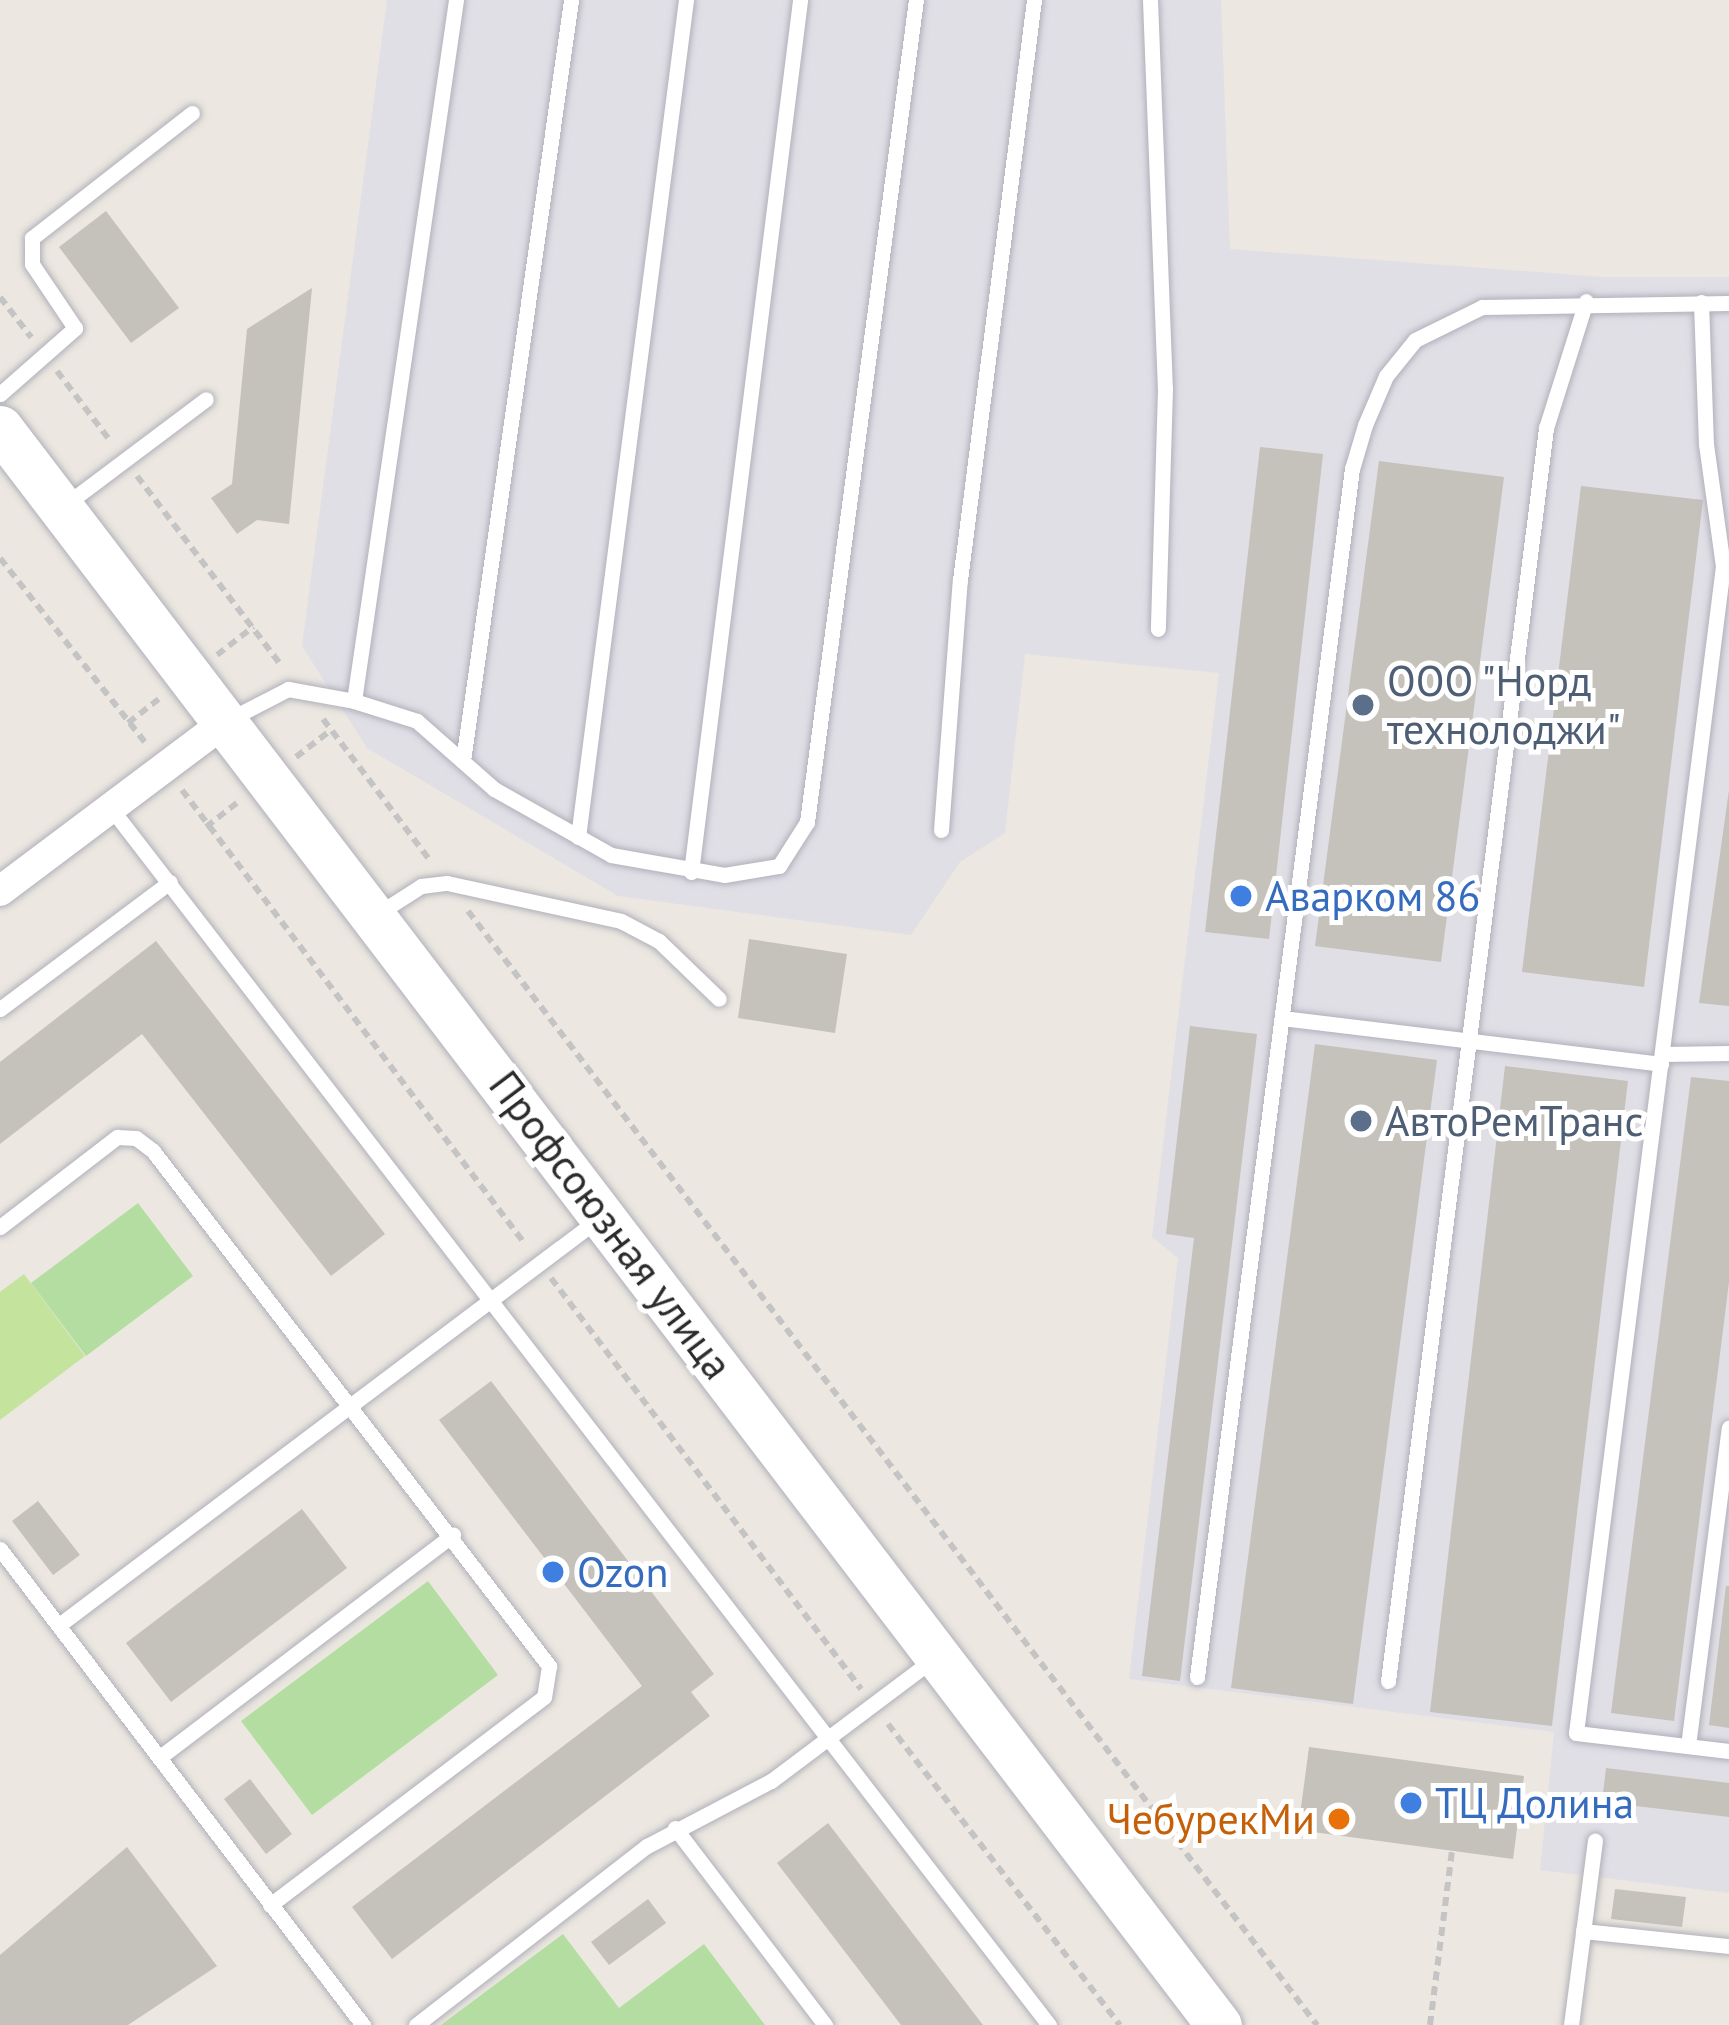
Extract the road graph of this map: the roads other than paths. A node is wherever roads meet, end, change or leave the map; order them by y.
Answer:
1 (456, 0) edge
2 (571, 0) edge
3 (686, 0) edge
4 (800, 0) edge
5 (916, 0) edge
6 (1034, 0) edge
7 (1150, 0) edge
8 (192, 112) dead end
9 (1586, 301) junction
10 (1701, 302) junction
11 (1729, 303) edge
12 (0, 394) edge
13 (206, 399) dead end
14 (0, 428) edge
15 (62, 508) junction
16 (1158, 629) dead end
17 (354, 701) junction
18 (225, 722) junction
19 (463, 760) junction
20 (110, 807) junction
21 (941, 830) dead end
22 (578, 837) junction
23 (691, 872) junction
24 (170, 882) junction
25 (0, 891) edge
26 (375, 916) junction
27 (719, 999) dead end
28 (0, 1009) edge
29 (1282, 1018) junction
30 (1469, 1040) junction
31 (1729, 1053) edge
32 (1662, 1059) junction
33 (604, 1214) junction
34 (0, 1228) edge
35 (493, 1299) junction
36 (351, 1405) junction
37 (1729, 1428) edge
38 (453, 1534) junction
39 (0, 1549) edge
40 (59, 1625) junction
41 (937, 1656) junction
42 (1197, 1677) dead end
43 (1388, 1681) dead end
44 (828, 1740) junction
45 (1688, 1746) junction
46 (1729, 1751) edge
47 (160, 1757) junction
48 (675, 1828) junction
49 (1595, 1841) dead end
50 (270, 1905) junction
51 (1583, 1931) junction
52 (1729, 1946) edge
53 (363, 2025) edge
54 (416, 2025) edge
55 (825, 2025) edge
56 (1049, 2025) edge
57 (1219, 2025) edge
58 (1571, 2025) edge

1 - 17 lane
2 - 19 lane
3 - 22 lane
4 - 23 lane
5 - 23 lane
6 - 21 lane
7 - 16 lane
8 - 12 lane
9 - 10 lane
9 - 29 lane
9 - 30 lane
10 - 11 lane
10 - 32 lane
13 - 15 lane
14 - 15 main road, Профсоюзная улица
15 - 18 main road, Профсоюзная улица
17 - 18 lane
17 - 19 lane
18 - 20 street
18 - 26 main road, Профсоюзная улица
19 - 22 lane
20 - 24 lane
20 - 25 street
22 - 23 lane
24 - 28 lane
24 - 35 lane
26 - 27 lane
26 - 33 main road, Профсоюзная улица
29 - 30 lane
29 - 42 lane
30 - 32 lane
30 - 43 lane
31 - 32 lane
32 - 45 lane
33 - 35 lane
33 - 41 main road, Профсоюзная улица
34 - 36 lane
35 - 36 lane
35 - 44 lane
36 - 38 lane
36 - 40 lane
37 - 45 lane
38 - 47 lane
38 - 50 lane
39 - 40 lane
40 - 47 lane
41 - 44 lane
41 - 57 main road, Профсоюзная улица
44 - 48 lane
44 - 56 lane
45 - 46 lane
47 - 50 lane
48 - 54 lane
48 - 55 lane
49 - 51 lane
50 - 53 lane
51 - 52 lane
51 - 58 lane

